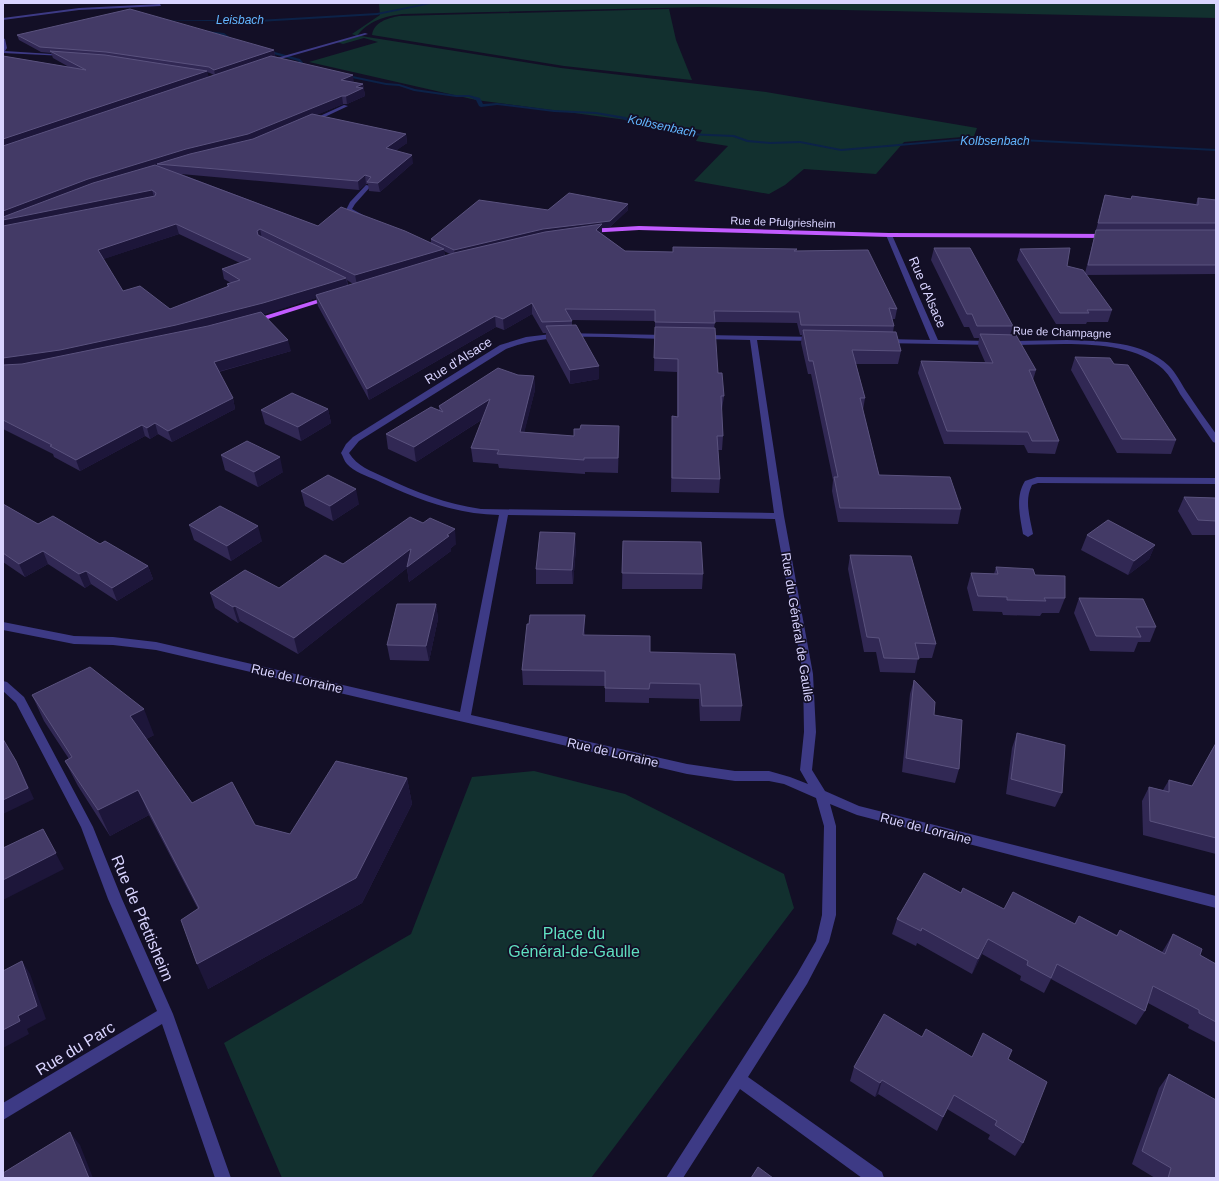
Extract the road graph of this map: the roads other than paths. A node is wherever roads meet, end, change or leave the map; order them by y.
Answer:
1 (160, 5) dead end
2 (3, 19) edge
3 (366, 34) dead end
4 (3, 39) edge
5 (3, 51) edge
6 (68, 56) edge
7 (264, 63) edge
8 (346, 106) edge
9 (309, 122) edge
10 (368, 186) edge
11 (370, 220) edge
12 (582, 232) edge
13 (889, 235) junction
14 (1113, 236) edge
15 (335, 296) edge
16 (246, 322) edge
17 (674, 337) edge
18 (698, 337) edge
19 (754, 338) junction
20 (825, 340) edge
21 (880, 341) edge
22 (935, 342) junction
23 (1216, 440) edge
24 (1216, 482) edge
25 (504, 513) junction
26 (778, 516) junction
27 (1028, 534) dead end
28 (3, 626) edge
29 (3, 685) edge
30 (465, 717) junction
31 (822, 797) junction
32 (1216, 902) edge
33 (166, 1014) junction
34 (738, 1079) junction
35 (3, 1112) edge
36 (223, 1178) edge
37 (674, 1178) edge
38 (876, 1178) edge

1 - 2 street
3 - 7 street
4 - 5 street
5 - 6 street
8 - 9 street
10 - 11 street
12 - 13 main road, Rue de Pfulgriesheim
13 - 14 main road, Rue de Pfulgriesheim
13 - 22 street, Rue d'Alsace
15 - 16 main road
17 - 25 street, Rue d'Alsace
18 - 19 street
19 - 20 street
19 - 26 street, Rue du Général de Gaulle
21 - 22 street, Rue d'Alsace
22 - 23 street, Rue de Champagne
24 - 27 street
25 - 26 street, Rue d'Alsace
25 - 30 street
26 - 31 street, Rue du Général de Gaulle
28 - 30 street, Rue de Lorraine
29 - 33 street, Rue de Pfettisheim
30 - 31 street, Rue de Lorraine
31 - 32 street, Rue de Lorraine
31 - 34 street, Rue du Général de Gaulle
33 - 35 street, Rue du Parc
33 - 36 street, Rue de Pfettisheim
34 - 37 street, Rue du Général de Gaulle
34 - 38 street

